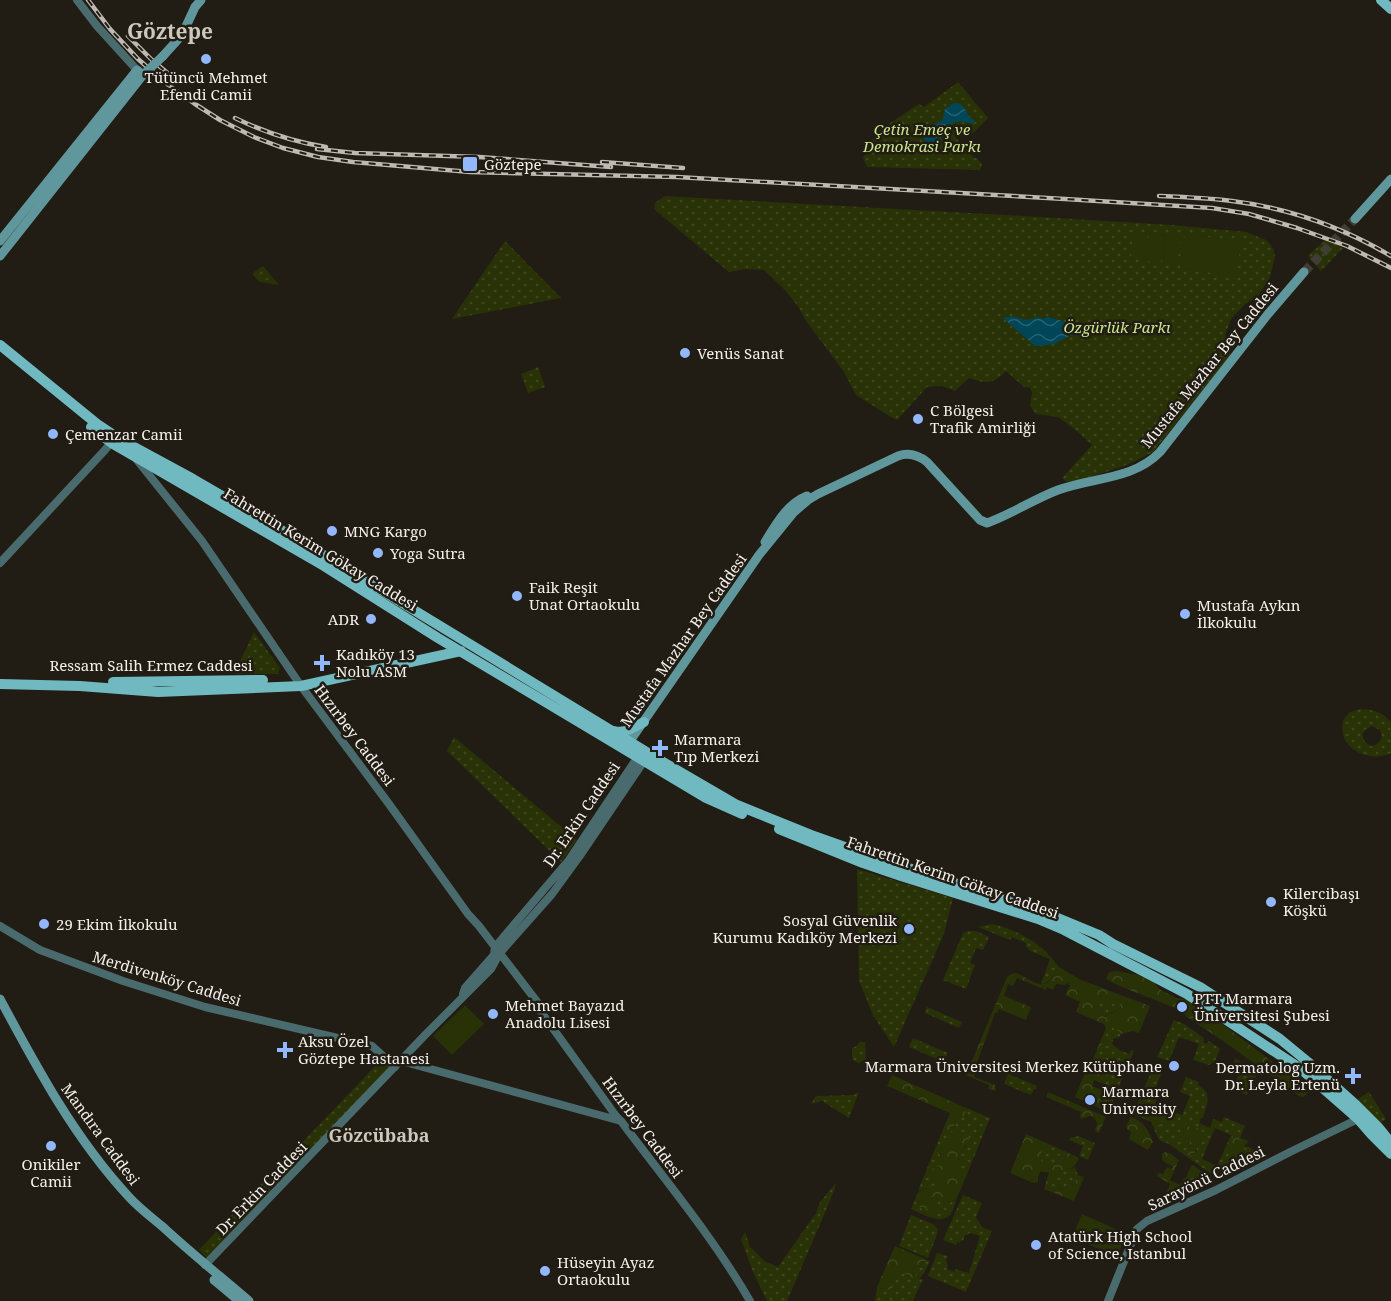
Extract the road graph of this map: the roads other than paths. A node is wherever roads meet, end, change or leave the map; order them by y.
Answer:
1 (77, 0) edge
2 (201, 0) edge
3 (1381, 0) edge
4 (1391, 9) edge
5 (140, 73) junction
6 (1391, 179) edge
7 (1354, 219) tunnel mouth
8 (0, 241) edge
9 (0, 256) edge
10 (1304, 272) tunnel mouth
11 (0, 345) edge
12 (0, 354) edge
13 (107, 431) junction
14 (111, 443) junction
15 (135, 457) junction
16 (0, 563) edge
17 (444, 629) junction
18 (448, 644) junction
19 (461, 651) junction
20 (425, 660) junction
21 (0, 682) edge
22 (301, 686) junction
23 (644, 722) junction
24 (612, 730) junction
25 (630, 741) junction
26 (644, 756) junction
27 (468, 914) junction
28 (0, 926) edge
29 (496, 954) junction
30 (0, 999) edge
31 (401, 1062) junction
32 (619, 1118) junction
33 (1358, 1119) junction
34 (1386, 1144) edge
35 (1391, 1154) edge
36 (205, 1265) junction
37 (238, 1301) edge
38 (249, 1301) edge
39 (750, 1301) edge
40 (1108, 1301) edge

1 - 5 street
2 - 5 main road, bridge
3 - 4 main road
5 - 8 main road
5 - 9 main road
6 - 7 main road
10 - 23 main road, Mustafa Mazhar Bey Caddesi
11 - 13 main road, Fahrettin Kerim Gökay Caddesi
12 - 14 main road, Fahrettin Kerim Gökay Caddesi
13 - 14 street
13 - 17 main road, Fahrettin Kerim Gökay Caddesi
14 - 15 main road, Fahrettin Kerim Gökay Caddesi
14 - 16 street
15 - 18 main road, Fahrettin Kerim Gökay Caddesi
15 - 22 street, Hızırbey Caddesi
17 - 18 main road
17 - 24 main road, Fahrettin Kerim Gökay Caddesi
18 - 19 main road, Fahrettin Kerim Gökay Caddesi
18 - 20 main road
19 - 20 main road, Ressam Salih Ermez Caddesi
19 - 26 main road, Fahrettin Kerim Gökay Caddesi
20 - 22 main road, Ressam Salih Ermez Caddesi
21 - 22 main road, Ressam Salih Ermez Caddesi
22 - 27 street, Hızırbey Caddesi
23 - 24 main road
23 - 25 main road, Mustafa Mazhar Bey Caddesi
23 - 26 main road
24 - 25 main road, Fahrettin Kerim Gökay Caddesi
25 - 26 main road, Fahrettin Kerim Gökay Caddesi
26 - 29 street, Dr. Erkin Caddesi
26 - 33 main road, Fahrettin Kerim Gökay Caddesi
26 - 34 main road, Fahrettin Kerim Gökay Caddesi
27 - 29 street, Hızırbey Caddesi
27 - 29 street, Hızırbey Caddesi
28 - 31 street, Merdivenköy Caddesi
29 - 31 street, Dr. Erkin Caddesi
29 - 32 street, Hızırbey Caddesi
30 - 36 main road, Mandıra Caddesi
31 - 32 street
31 - 36 street, Dr. Erkin Caddesi
32 - 39 street, Hızırbey Caddesi
33 - 34 main road, Fahrettin Kerim Gökay Caddesi
33 - 40 street, Sarayönü Caddesi
34 - 35 main road, Fahrettin Kerim Gökay Caddesi
36 - 37 main road, Mandıra Caddesi
36 - 38 main road, Mandıra Caddesi

